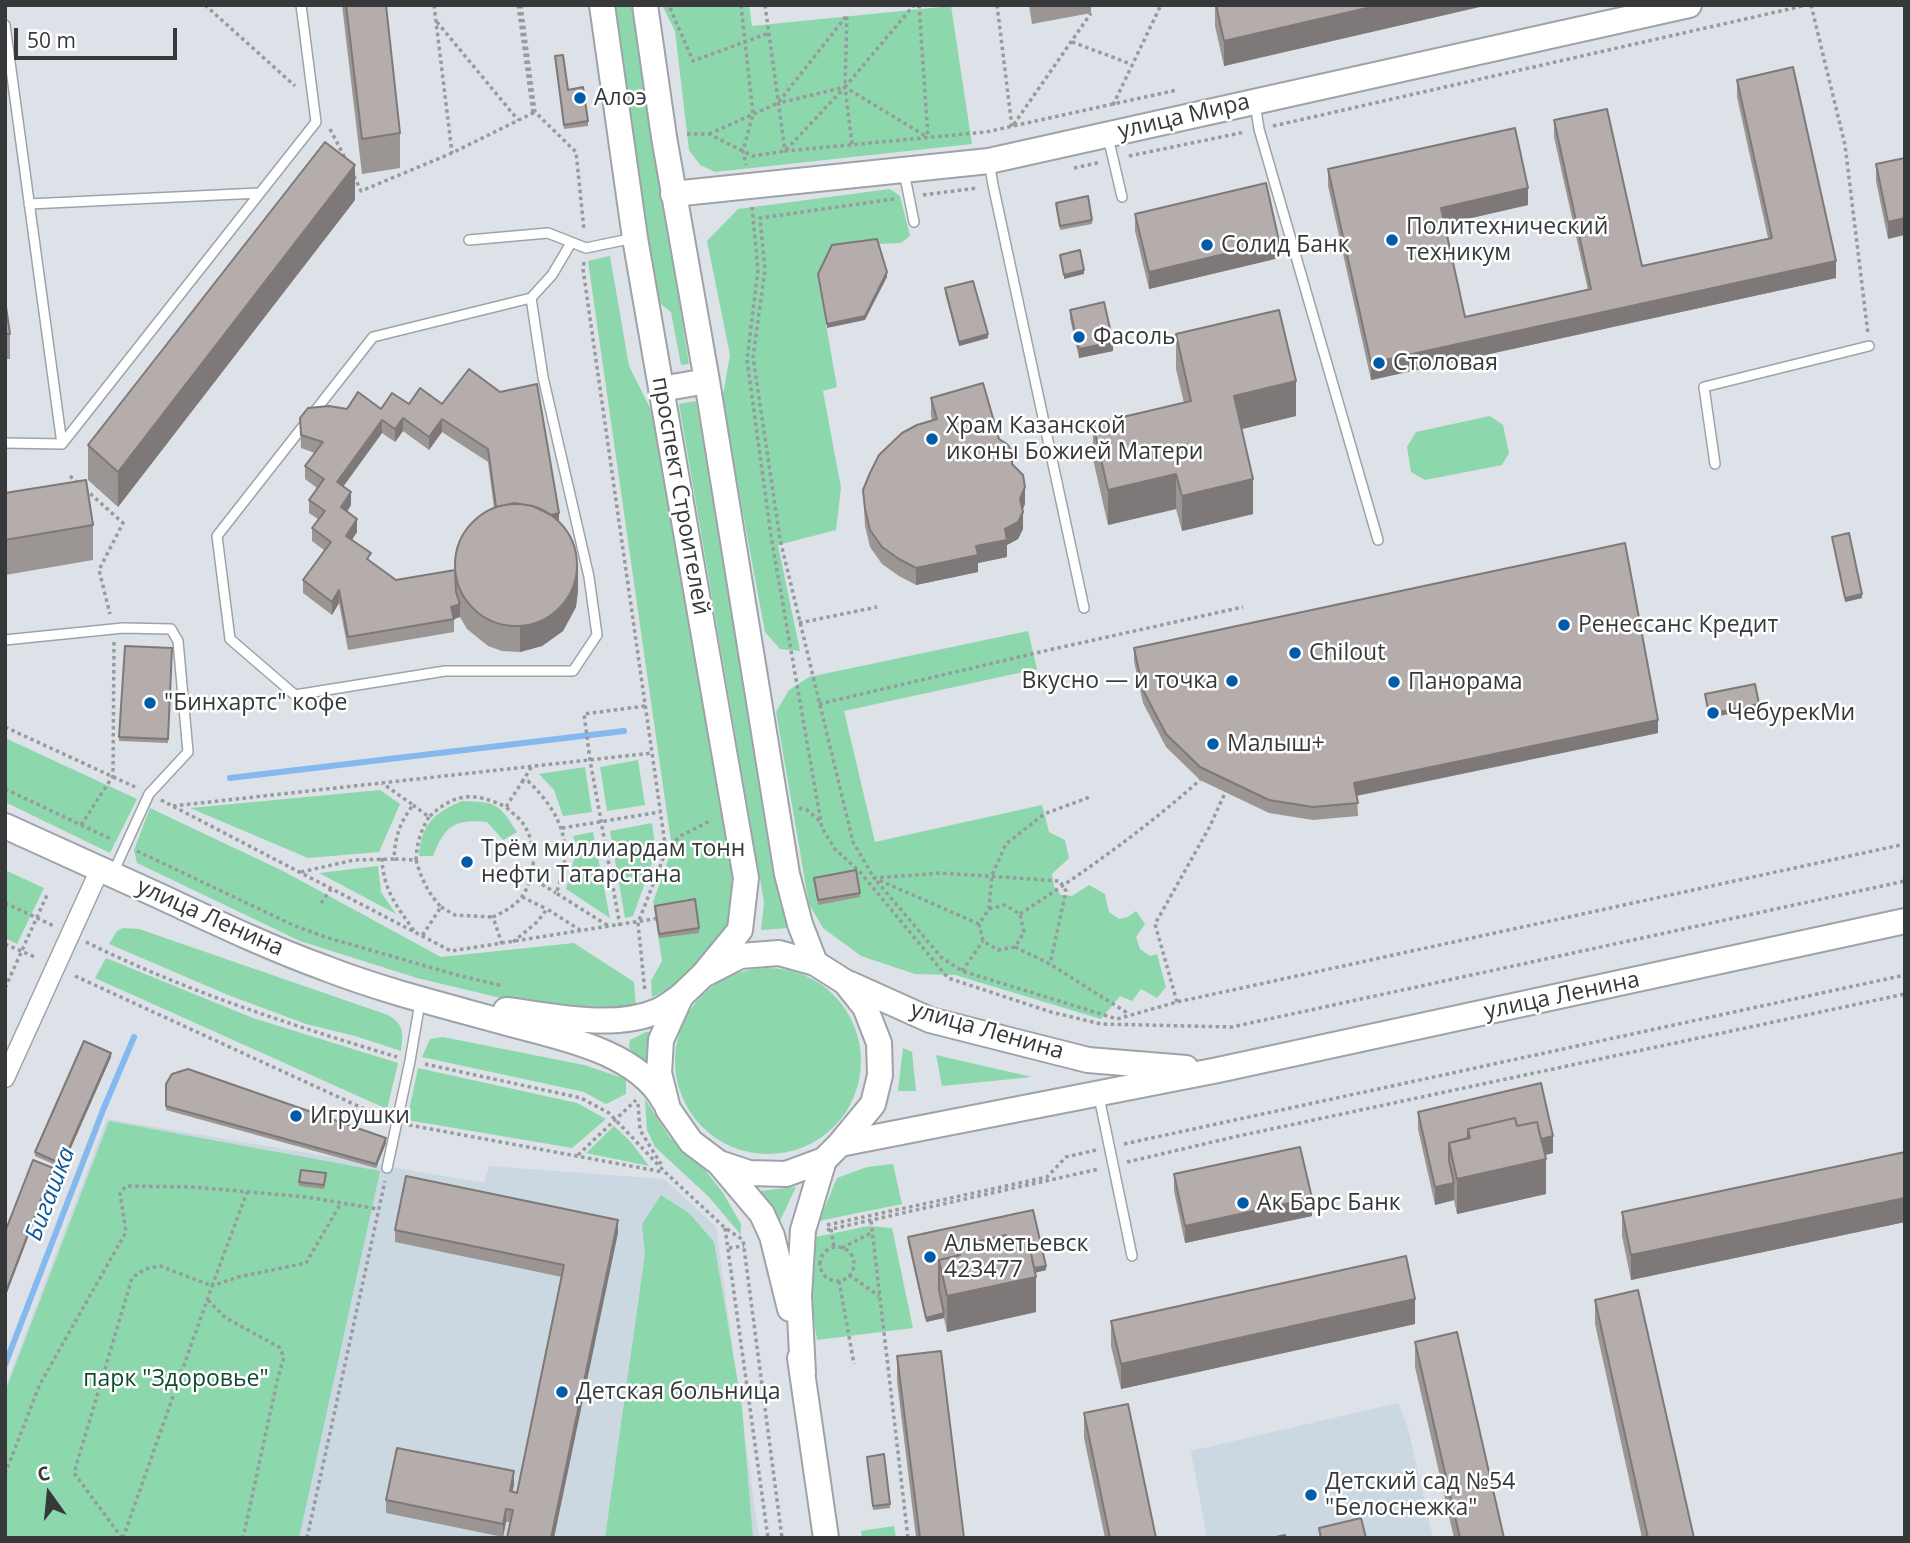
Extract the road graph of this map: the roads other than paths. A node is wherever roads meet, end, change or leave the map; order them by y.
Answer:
1 (301, 5) edge
2 (602, 5) edge
3 (645, 5) edge
4 (1689, 5) edge
5 (1638, 11) edge
6 (5, 25) edge
7 (1255, 101) junction
8 (1108, 134) junction
9 (989, 161) junction
10 (904, 170) junction
11 (259, 193) junction
12 (673, 194) junction
13 (1122, 197) dead end
14 (29, 204) junction
15 (914, 222) dead end
16 (635, 238) junction
17 (469, 240) dead end
18 (571, 243) junction
19 (531, 298) junction
20 (1869, 346) road end
21 (707, 381) junction
22 (662, 389) junction
23 (5, 443) edge
24 (62, 444) junction
25 (1715, 464) dead end
26 (1378, 540) dead end
27 (1084, 608) dead end
28 (5, 640) edge
29 (5, 827) edge
30 (106, 872) junction
31 (1905, 921) edge
32 (815, 962) junction
33 (703, 975) junction
34 (845, 982) junction
35 (681, 996) junction
36 (420, 999) junction
37 (1218, 1070) junction
38 (5, 1079) edge
39 (1098, 1094) junction
40 (668, 1109) junction
41 (832, 1152) junction
42 (719, 1163) junction
43 (387, 1168) road end
44 (1132, 1256) dead end
45 (803, 1373) junction
46 (826, 1538) edge

1 - 11 lane
2 - 16 street, проспект Строителей
3 - 12 street, проспект Строителей
4 - 5 street, улица Мира
5 - 7 street, улица Мира
6 - 14 lane
7 - 8 street, улица Мира
7 - 26 lane
8 - 9 street, улица Мира
8 - 13 lane
9 - 10 street, улица Мира
9 - 27 lane
10 - 12 street, улица Мира
10 - 15 lane
11 - 14 lane
11 - 24 lane
12 - 21 street, проспект Строителей
14 - 24 lane
16 - 18 lane
16 - 22 street, проспект Строителей
17 - 18 lane
18 - 19 lane
19 - 19 lane
20 - 25 lane
21 - 22 street
21 - 32 street, проспект Строителей
22 - 33 street, проспект Строителей
23 - 24 lane
28 - 30 lane
29 - 30 street, улица Ленина
30 - 36 street, улица Ленина
30 - 38 street
31 - 37 street, улица Ленина
32 - 33 street
32 - 34 street
33 - 35 street
34 - 37 street, улица Ленина
34 - 41 street
35 - 36 street
35 - 40 street
36 - 40 street
36 - 43 lane
37 - 39 street, улица Ленина
39 - 41 street, улица Ленина
39 - 44 lane
40 - 42 street
41 - 42 street
41 - 45 street
42 - 45 street
45 - 46 street

